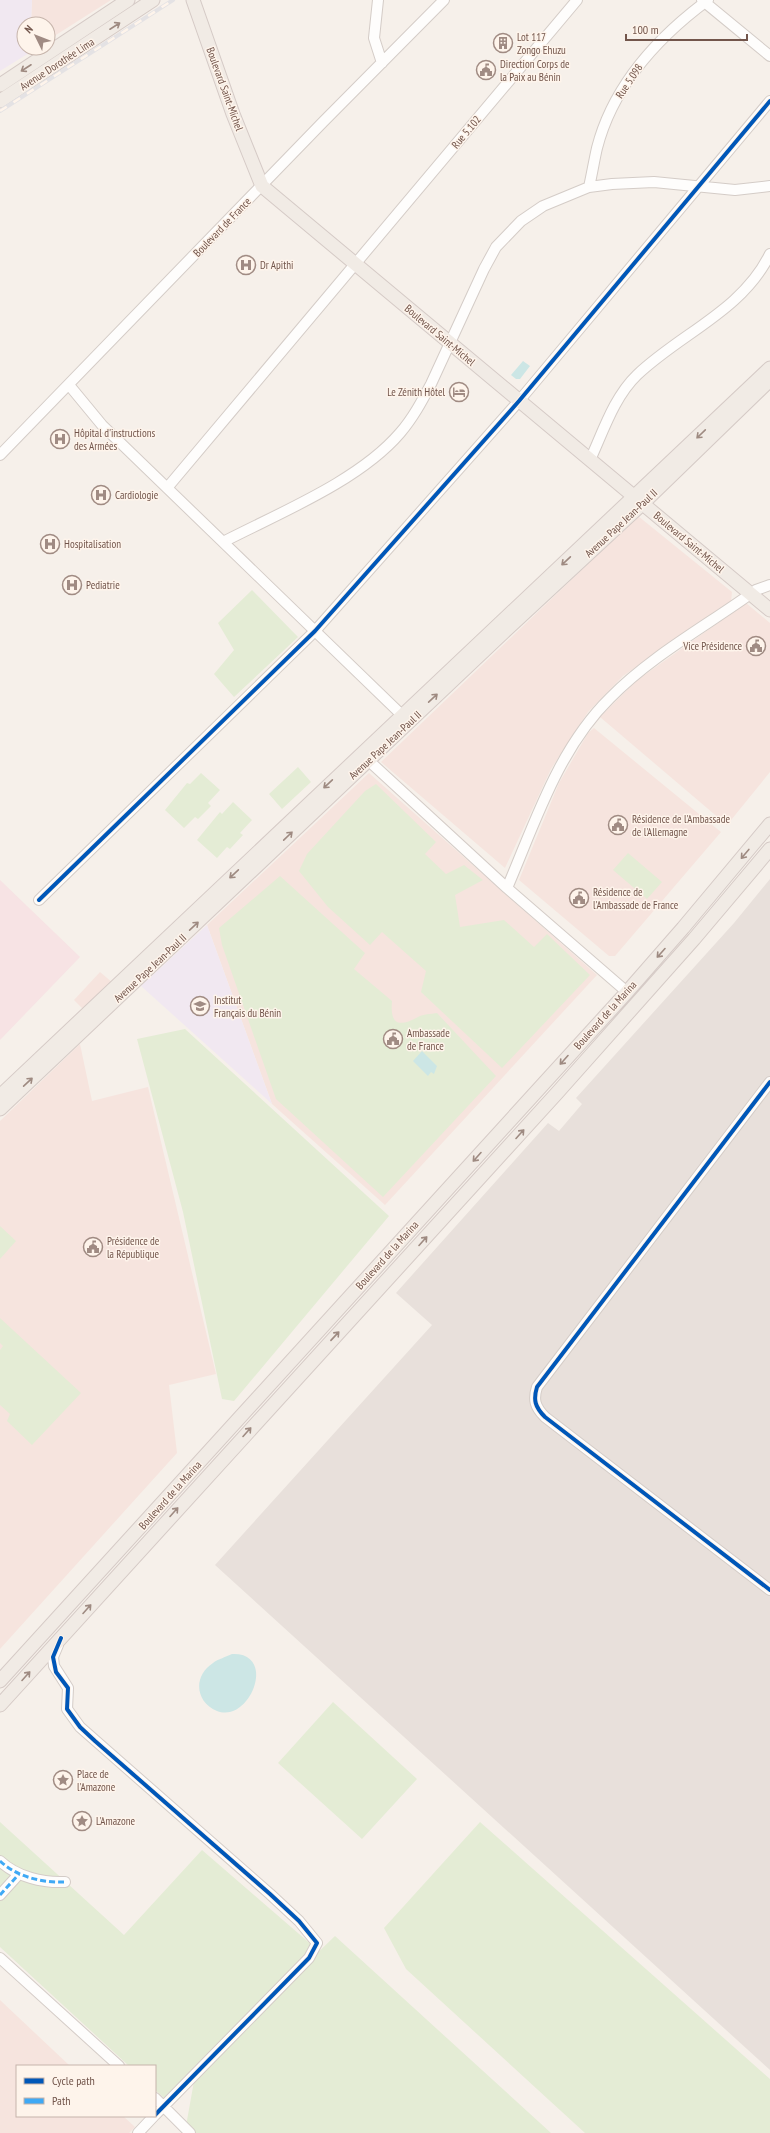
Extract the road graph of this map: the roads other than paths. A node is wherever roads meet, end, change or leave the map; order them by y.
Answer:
1 (128, 0) edge
2 (153, 0) edge
3 (193, 0) edge
4 (378, 0) edge
5 (444, 0) edge
6 (577, 0) edge
7 (705, 1) edge
8 (770, 56) edge
9 (382, 63) junction
10 (0, 85) edge
11 (0, 101) edge
12 (770, 101) edge
13 (262, 186) junction
14 (770, 186) edge
15 (589, 187) junction
16 (697, 187) junction
17 (770, 254) edge
18 (354, 263) junction
19 (449, 342) junction
20 (770, 368) edge
21 (770, 380) edge
22 (69, 385) junction
23 (519, 401) junction
24 (0, 456) edge
25 (590, 460) junction
26 (167, 488) junction
27 (638, 500) junction
28 (223, 542) junction
29 (770, 585) edge
30 (751, 594) junction
31 (770, 610) edge
32 (315, 631) junction
33 (405, 718) junction
34 (368, 760) junction
35 (770, 824) edge
36 (770, 849) edge
37 (507, 888) junction
38 (39, 900) dead end
39 (626, 992) junction
40 (66, 1039) junction
41 (770, 1082) edge
42 (0, 1096) edge
43 (0, 1109) edge
44 (221, 1439) junction
45 (230, 1451) junction
46 (194, 1467) junction
47 (202, 1481) junction
48 (770, 1590) edge
49 (61, 1638) junction
50 (0, 1681) edge
51 (0, 1705) edge
52 (0, 1861) edge
53 (19, 1874) junction
54 (65, 1882) dead end
55 (0, 1895) edge
56 (0, 1958) edge
57 (118, 2065) edge
58 (156, 2099) edge
59 (163, 2106) junction
60 (156, 2113) edge
61 (152, 2117) edge
62 (138, 2133) edge
63 (190, 2133) edge

1 -> 10 main road, Avenue Dorothée Lima
11 -> 2 main road, Avenue Dorothée Lima
3 - 13 main road, Boulevard Saint-Michel
4 - 9 street
5 - 9 street, Boulevard de France
6 - 18 street, Rue 5.102
7 - 8 street
7 - 15 street, Rue 5.098
9 - 13 street, Boulevard de France
12 - 16 street
13 - 18 main road, Boulevard Saint-Michel
13 - 22 street, Boulevard de France
14 - 16 street
15 - 16 street
15 - 19 street
16 - 23 street
17 - 25 street
18 - 19 main road, Boulevard Saint-Michel
18 - 26 street, Rue 5.102
19 - 23 main road, Boulevard Saint-Michel
19 - 28 street
20 -> 27 main road, Avenue Pape Jean-Paul II
21 - 27 main road, Avenue Pape Jean-Paul II
22 - 24 street, Boulevard de France
22 - 26 street
23 - 25 main road, Boulevard Saint-Michel
23 - 32 street
25 - 27 main road, Boulevard Saint-Michel
26 - 28 street
27 - 30 main road, Boulevard Saint-Michel
27 - 33 main road, Avenue Pape Jean-Paul II
28 - 32 street
29 - 30 street
30 - 31 main road, Boulevard Saint-Michel
30 - 37 street
32 - 33 street
32 - 38 street
33 - 34 main road, Avenue Pape Jean-Paul II
33 -> 40 main road, Avenue Pape Jean-Paul II
34 - 37 street
40 -> 34 main road, Avenue Pape Jean-Paul II
35 -> 39 main road, Boulevard de la Marina
45 -> 36 main road, Boulevard de la Marina
37 - 39 street
39 -> 44 main road, Boulevard de la Marina
40 - 42 main road, Avenue Pape Jean-Paul II
43 -> 40 main road, Avenue Pape Jean-Paul II
41 - 48 street
44 - 45 main road
44 - 46 main road, Boulevard de la Marina
45 - 47 main road, Boulevard de la Marina
46 - 47 main road
46 - 50 main road, Boulevard de la Marina
49 -> 47 main road, Boulevard de la Marina
51 -> 49 main road, Boulevard de la Marina
49 - 59 street
52 - 53 street
53 - 54 street
53 - 55 street
56 - 57 street
58 - 59 street
59 - 60 street
59 - 63 street
61 - 62 street

